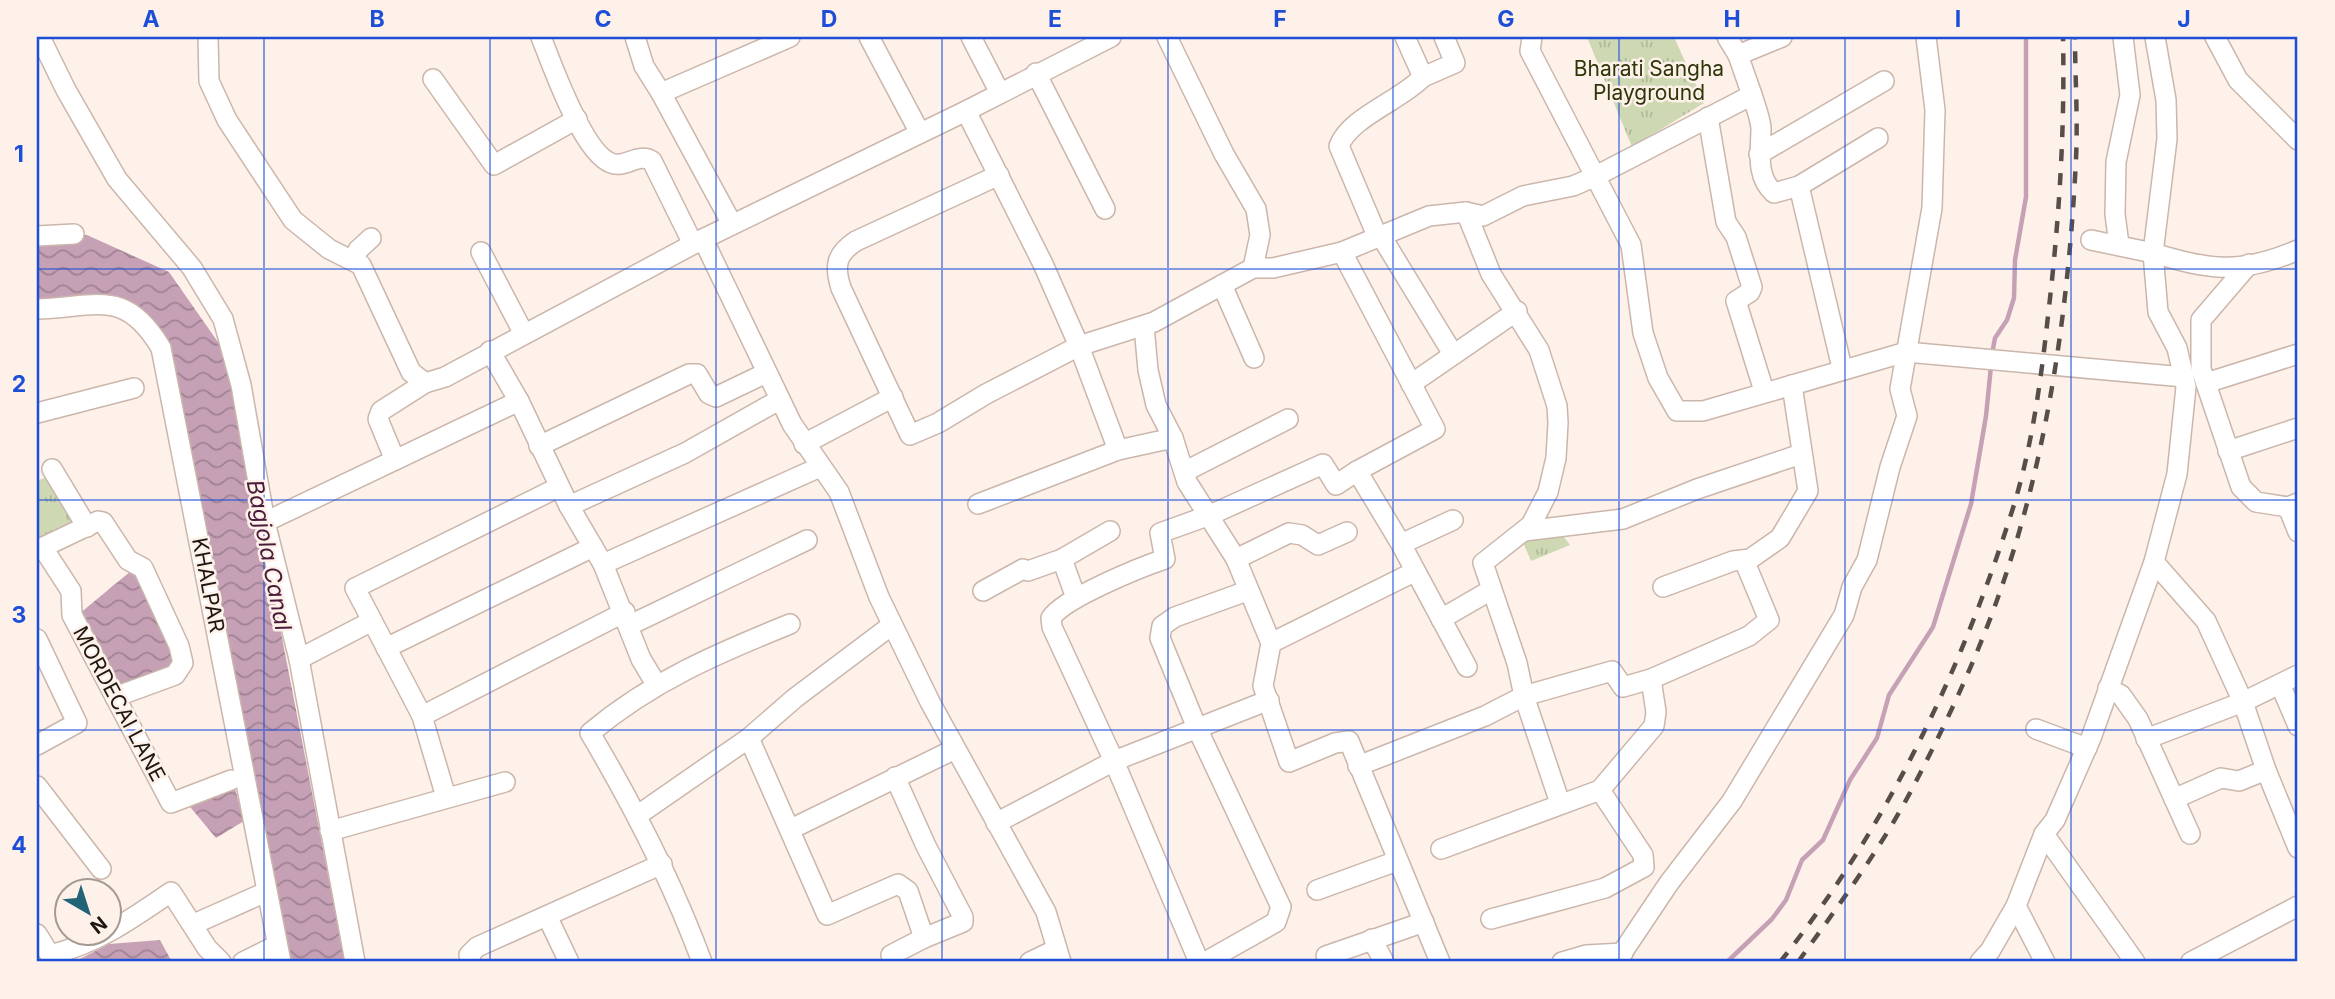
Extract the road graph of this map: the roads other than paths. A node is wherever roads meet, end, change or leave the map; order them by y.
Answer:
1 (40, 37) edge
2 (208, 37) edge
3 (541, 37) edge
4 (635, 37) edge
5 (789, 37) edge
6 (869, 37) edge
7 (971, 37) edge
8 (1111, 37) edge
9 (1167, 37) edge
10 (1405, 37) edge
11 (1444, 37) edge
12 (1532, 37) edge
13 (1727, 37) edge
14 (1782, 37) edge
15 (1927, 37) edge
16 (2123, 37) edge
17 (2155, 37) edge
18 (2214, 37) edge
19 (1738, 55) junction
20 (1036, 74) junction
21 (1423, 77) junction
22 (433, 79) dead end
23 (1884, 81) dead end
24 (661, 93) junction
25 (1000, 93) junction
26 (1752, 95) junction
27 (966, 111) junction
28 (1707, 117) junction
29 (577, 119) junction
30 (920, 133) junction
31 (1878, 138) dead end
32 (2298, 140) edge
33 (1759, 154) junction
34 (999, 175) junction
35 (1594, 177) junction
36 (1799, 186) junction
37 (1105, 209) dead end
38 (1466, 212) junction
39 (732, 225) junction
40 (74, 234) dead end
41 (37, 236) edge
42 (1379, 237) junction
43 (371, 238) dead end
44 (2091, 240) dead end
45 (698, 241) junction
46 (2119, 246) junction
47 (481, 252) dead end
48 (1342, 252) junction
49 (2152, 253) junction
50 (2296, 257) edge
51 (354, 261) junction
52 (2249, 264) junction
53 (1253, 268) junction
54 (1222, 285) junction
55 (37, 309) edge
56 (1517, 311) junction
57 (1144, 326) junction
58 (524, 334) junction
59 (1079, 346) junction
60 (491, 351) junction
61 (1906, 352) junction
62 (1453, 354) junction
63 (2298, 354) edge
64 (1254, 358) dead end
65 (1842, 368) junction
66 (766, 373) junction
67 (2184, 377) junction
68 (425, 383) junction
69 (2206, 383) junction
70 (1411, 384) junction
71 (1792, 385) junction
72 (134, 388) dead end
73 (1764, 391) junction
74 (893, 397) junction
75 (779, 400) junction
76 (519, 401) junction
77 (37, 413) edge
78 (1288, 419) dead end
79 (2298, 428) edge
80 (1173, 438) junction
81 (804, 444) junction
82 (539, 446) junction
83 (1118, 450) junction
84 (2228, 451) junction
85 (1801, 454) junction
86 (395, 460) junction
87 (820, 467) junction
88 (52, 469) dead end
89 (1357, 471) junction
90 (1184, 472) junction
91 (559, 487) junction
92 (978, 504) dead end
93 (2293, 505) edge
94 (569, 506) junction
95 (1210, 514) junction
96 (1452, 520) dead end
97 (265, 522) junction
98 (87, 527) junction
99 (1110, 531) dead end
100 (1347, 531) dead end
101 (1524, 531) junction
102 (2298, 532) edge
103 (807, 540) dead end
104 (1401, 544) junction
105 (40, 549) edge
106 (598, 555) junction
107 (1062, 559) junction
108 (1236, 559) junction
109 (1744, 560) junction
110 (2154, 562) junction
111 (1414, 572) junction
112 (1662, 587) dead end
113 (1247, 590) junction
114 (1491, 590) junction
115 (984, 592) dead end
116 (1076, 598) junction
117 (627, 619) junction
118 (1441, 619) junction
119 (372, 621) junction
120 (790, 624) dead end
121 (892, 625) junction
122 (37, 639) edge
123 (1271, 643) junction
124 (386, 648) junction
125 (299, 659) junction
126 (1467, 667) dead end
127 (1651, 679) junction
128 (2289, 680) edge
129 (656, 684) junction
130 (2108, 688) junction
131 (1524, 696) junction
132 (115, 697) junction
133 (1269, 700) junction
134 (2243, 702) junction
135 (422, 716) junction
136 (2298, 726) edge
137 (1197, 728) junction
138 (2036, 730) dead end
139 (750, 738) junction
140 (2146, 739) junction
141 (37, 745) edge
142 (2087, 748) junction
143 (955, 749) junction
144 (1114, 761) junction
145 (1358, 766) junction
146 (2266, 770) junction
147 (895, 777) junction
148 (231, 780) dead end
149 (505, 782) dead end
150 (37, 786) edge
151 (1600, 790) junction
152 (446, 797) junction
153 (2174, 799) junction
154 (1560, 803) junction
155 (638, 815) junction
156 (996, 823) junction
157 (791, 829) junction
158 (330, 831) junction
159 (2044, 834) junction
160 (2190, 834) dead end
161 (2298, 848) edge
162 (1441, 849) dead end
163 (1397, 861) junction
164 (663, 864) junction
165 (101, 869) dead end
166 (1317, 890) dead end
167 (266, 892) junction
168 (2016, 905) junction
169 (2298, 906) edge
170 (547, 916) junction
171 (1491, 919) dead end
172 (1424, 922) junction
173 (194, 924) junction
174 (37, 934) edge
175 (924, 938) junction
176 (1372, 939) junction
177 (279, 954) edge
178 (1059, 955) edge
179 (1351, 955) edge
180 (1326, 956) dead end
181 (1619, 958) edge
182 (221, 962) edge
183 (243, 962) edge
184 (355, 962) edge
185 (471, 962) edge
186 (569, 962) edge
187 (702, 962) edge
188 (893, 962) edge
189 (1030, 962) edge
190 (1199, 962) edge
191 (1205, 962) edge
192 (1384, 962) edge
193 (1440, 962) edge
194 (1562, 962) edge
195 (1980, 962) edge
196 (2045, 962) edge
197 (2135, 962) edge
198 (2192, 962) edge

1 - 97 street
2 - 51 street
3 - 29 street
4 - 24 street
5 - 24 street
6 - 30 street
7 - 25 street
8 - 20 street
9 - 53 street
10 - 21 street
11 - 21 street
12 - 35 street
13 - 19 street
14 - 19 street
15 - 61 street
16 - 46 street
17 - 49 street
18 - 32 street
19 - 26 street
20 - 25 street
20 - 37 street
21 - 42 street
22 - 29 street
23 - 33 street
24 - 39 street
25 - 27 street
26 - 28 street
26 - 33 street
27 - 30 street
27 - 34 street
28 - 35 street
28 - 73 street
29 - 45 street
30 - 39 street
31 - 36 street
33 - 36 street
34 - 59 street
34 - 74 street
35 - 38 street
35 - 73 street
36 - 65 street
38 - 42 street
38 - 56 street
39 - 45 street
40 - 41 street
42 - 48 street
42 - 62 street
43 - 51 street
44 - 46 street
45 - 58 street
45 - 66 street
46 - 49 street
47 - 58 street
48 - 53 street
48 - 70 street
49 - 52 street
49 - 67 street
50 - 52 street
51 - 68 street
52 - 69 street
53 - 54 street
54 - 57 street
54 - 64 street
55 - 167 street, KHALPAR
56 - 62 street
56 - 101 street
57 - 59 street
57 - 80 street
58 - 60 street
59 - 74 street
59 - 83 street
60 - 68 street
60 - 76 street
61 - 65 street
61 - 67 street
61 - 181 street
62 - 70 street
63 - 69 street
65 - 71 street
66 - 75 street
66 - 82 street
67 - 110 street
68 - 86 street
69 - 84 street
70 - 89 street
71 - 73 street
71 - 85 street
72 - 77 street
74 - 81 street
75 - 81 street
75 - 94 street
76 - 82 street
76 - 86 street
78 - 90 street
79 - 84 street
80 - 83 street
80 - 90 street
81 - 87 street
82 - 91 street
83 - 92 street
84 - 93 street
85 - 101 street
85 - 109 street
86 - 97 street
87 - 106 street
87 - 121 street
88 - 98 street
89 - 95 street
89 - 104 street
90 - 95 street
91 - 94 street
91 - 119 street
93 - 102 street
94 - 106 street
95 - 108 street
95 - 116 street
96 - 104 street
97 - 125 street
98 - 105 street
98 - 132 street
99 - 107 street
100 - 108 street
101 - 114 street
103 - 117 street
104 - 111 street
105 - 132 street, MORDECAI LANE
106 - 117 street
106 - 124 street
107 - 115 street
107 - 116 street
108 - 113 street
109 - 112 street
109 - 127 street
110 - 130 street
110 - 134 street
111 - 118 street
111 - 123 street
113 - 123 street
113 - 137 street
114 - 118 street
114 - 131 street
116 - 144 street
117 - 129 street
117 - 135 street
118 - 126 street
119 - 124 street
119 - 125 street
120 - 129 street
121 - 139 street
121 - 143 street
122 - 141 street
123 - 133 street
124 - 135 street
125 - 158 street
127 - 131 street
127 - 151 street
128 - 134 street
128 - 136 street
129 - 155 street
130 - 140 street
130 - 142 street
131 - 145 street
131 - 154 street
132 - 148 street, MORDECAI LANE
133 - 137 street
133 - 145 street
134 - 140 street
134 - 146 street
135 - 152 street
137 - 144 street
137 - 191 street
138 - 142 street
139 - 155 street
139 - 157 street
140 - 153 street
142 - 159 street
143 - 147 street
143 - 156 street
144 - 156 street
144 - 190 street
145 - 163 street
146 - 153 street
146 - 161 street
147 - 157 street
147 - 175 street
149 - 152 street
150 - 165 street
151 - 154 street
151 - 171 street
152 - 158 street
153 - 160 street
154 - 162 street
155 - 164 street
156 - 178 street
157 - 175 street
158 - 184 street
159 - 168 street
159 - 197 street
163 - 166 street
163 - 172 street
164 - 170 street
164 - 187 street
167 - 173 street
167 - 177 street, KHALPAR
168 - 195 street
168 - 196 street
169 - 198 street
170 - 185 street
170 - 186 street
172 - 176 street
172 - 193 street
173 - 174 street
173 - 182 street
175 - 188 street
176 - 179 street
176 - 192 street
177 - 183 street
178 - 189 street
179 - 180 street
181 - 194 street

